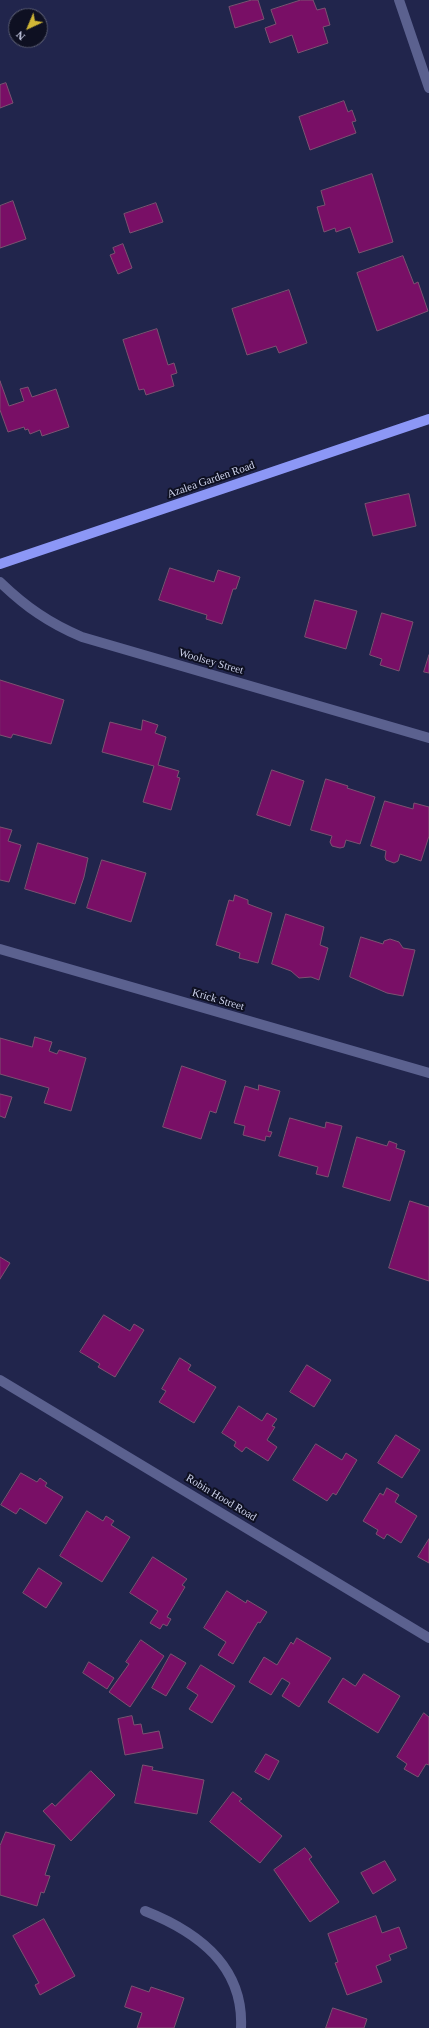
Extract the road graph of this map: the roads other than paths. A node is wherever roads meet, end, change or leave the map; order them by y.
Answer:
1 (398, 0) edge
2 (429, 88) edge
3 (429, 419) edge
4 (0, 564) edge
5 (0, 582) edge
6 (429, 738) edge
7 (0, 949) edge
8 (429, 1073) edge
9 (0, 1380) edge
10 (429, 1638) edge
11 (145, 1911) dead end
12 (241, 2028) edge

1 - 2 street
3 - 4 main road, Azalea Garden Road
5 - 6 street, Woolsey Street
7 - 8 street, Krick Street
9 - 10 street, Robin Hood Road
11 - 12 street

